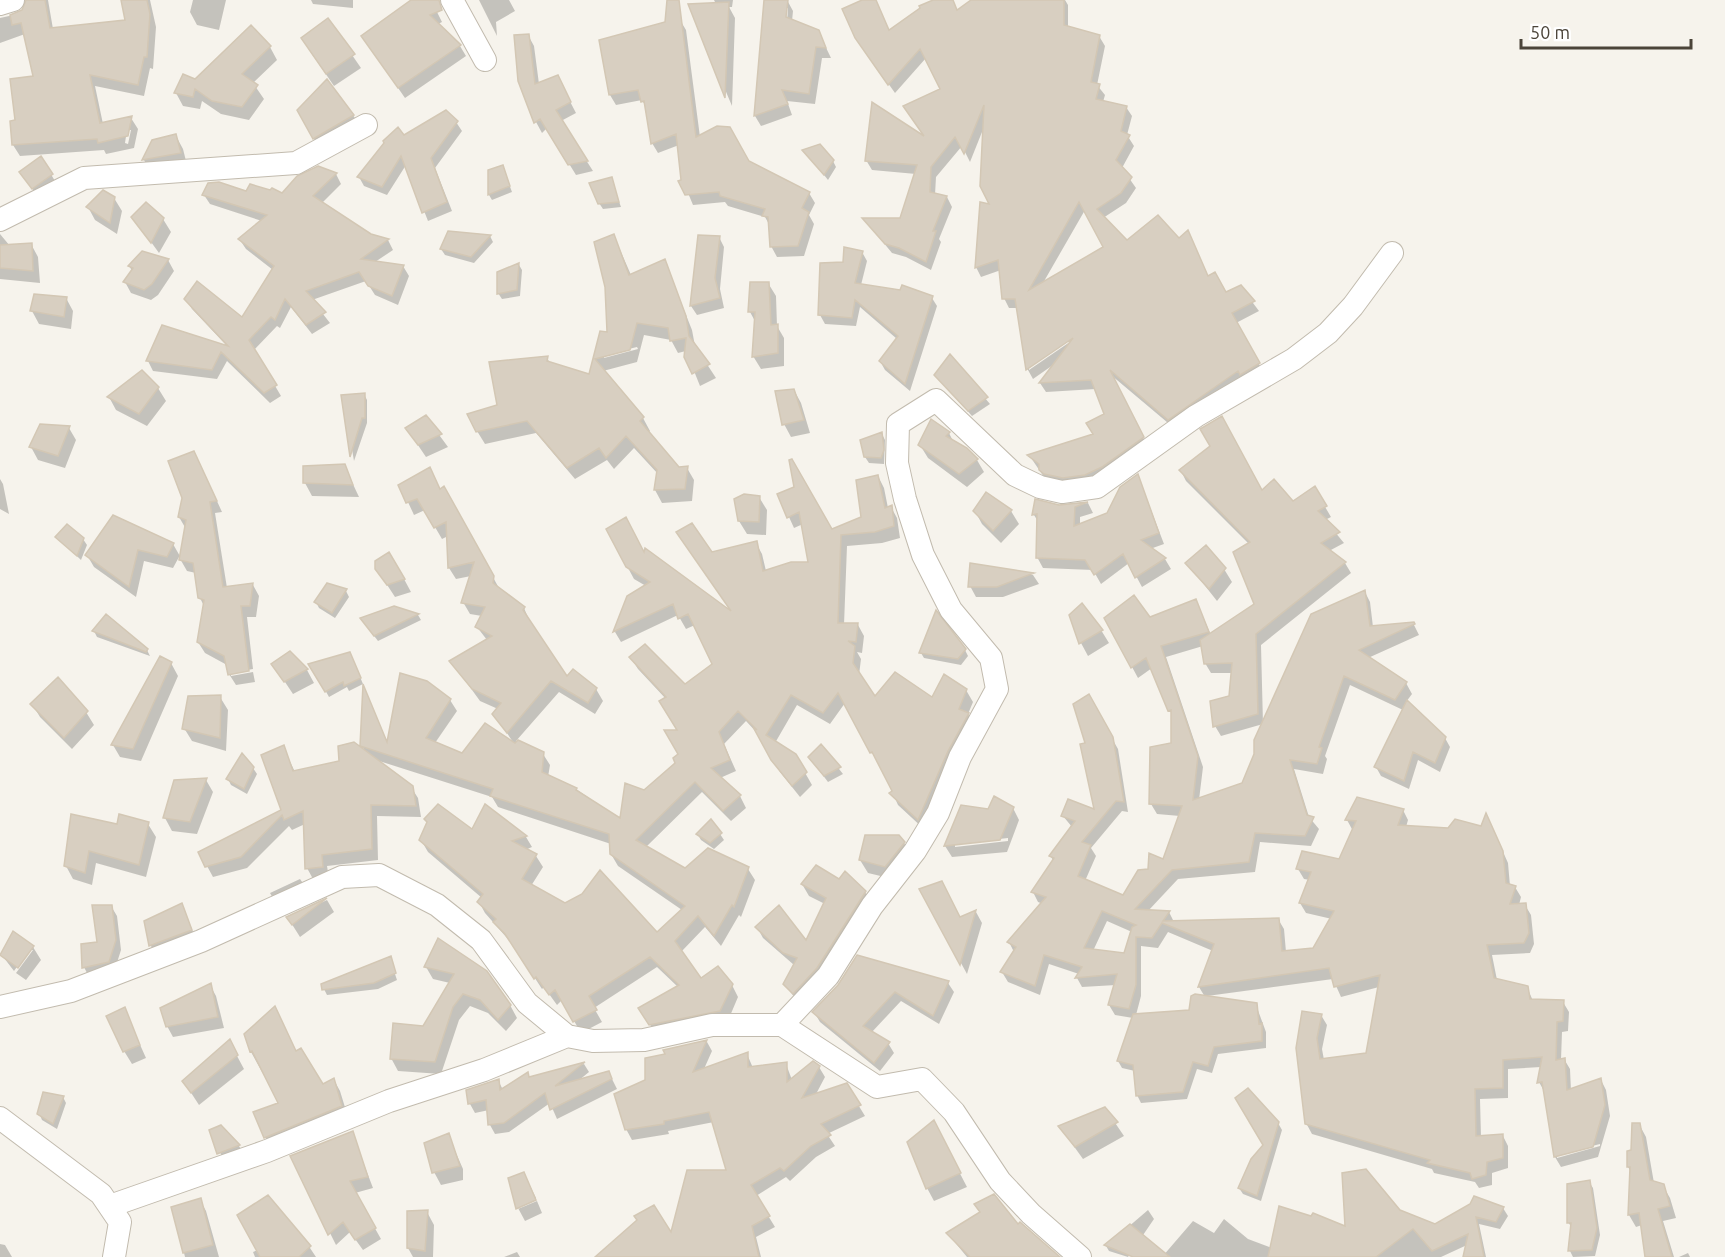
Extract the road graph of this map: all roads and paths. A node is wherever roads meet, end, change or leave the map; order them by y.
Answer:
1 (13, 0) edge
2 (452, 0) edge
3 (0, 4) edge
4 (485, 60) dead end
5 (366, 126) dead end
6 (0, 220) edge
7 (1392, 253) dead end
8 (0, 1007) edge
9 (782, 1025) junction
10 (567, 1036) junction
11 (0, 1118) edge
12 (110, 1206) junction
13 (114, 1257) edge
14 (1080, 1257) edge

1 - 3 street
2 - 4 street
5 - 6 street
7 - 9 street
8 - 10 street
9 - 10 street
9 - 14 street
10 - 12 street
11 - 12 street
12 - 13 street

